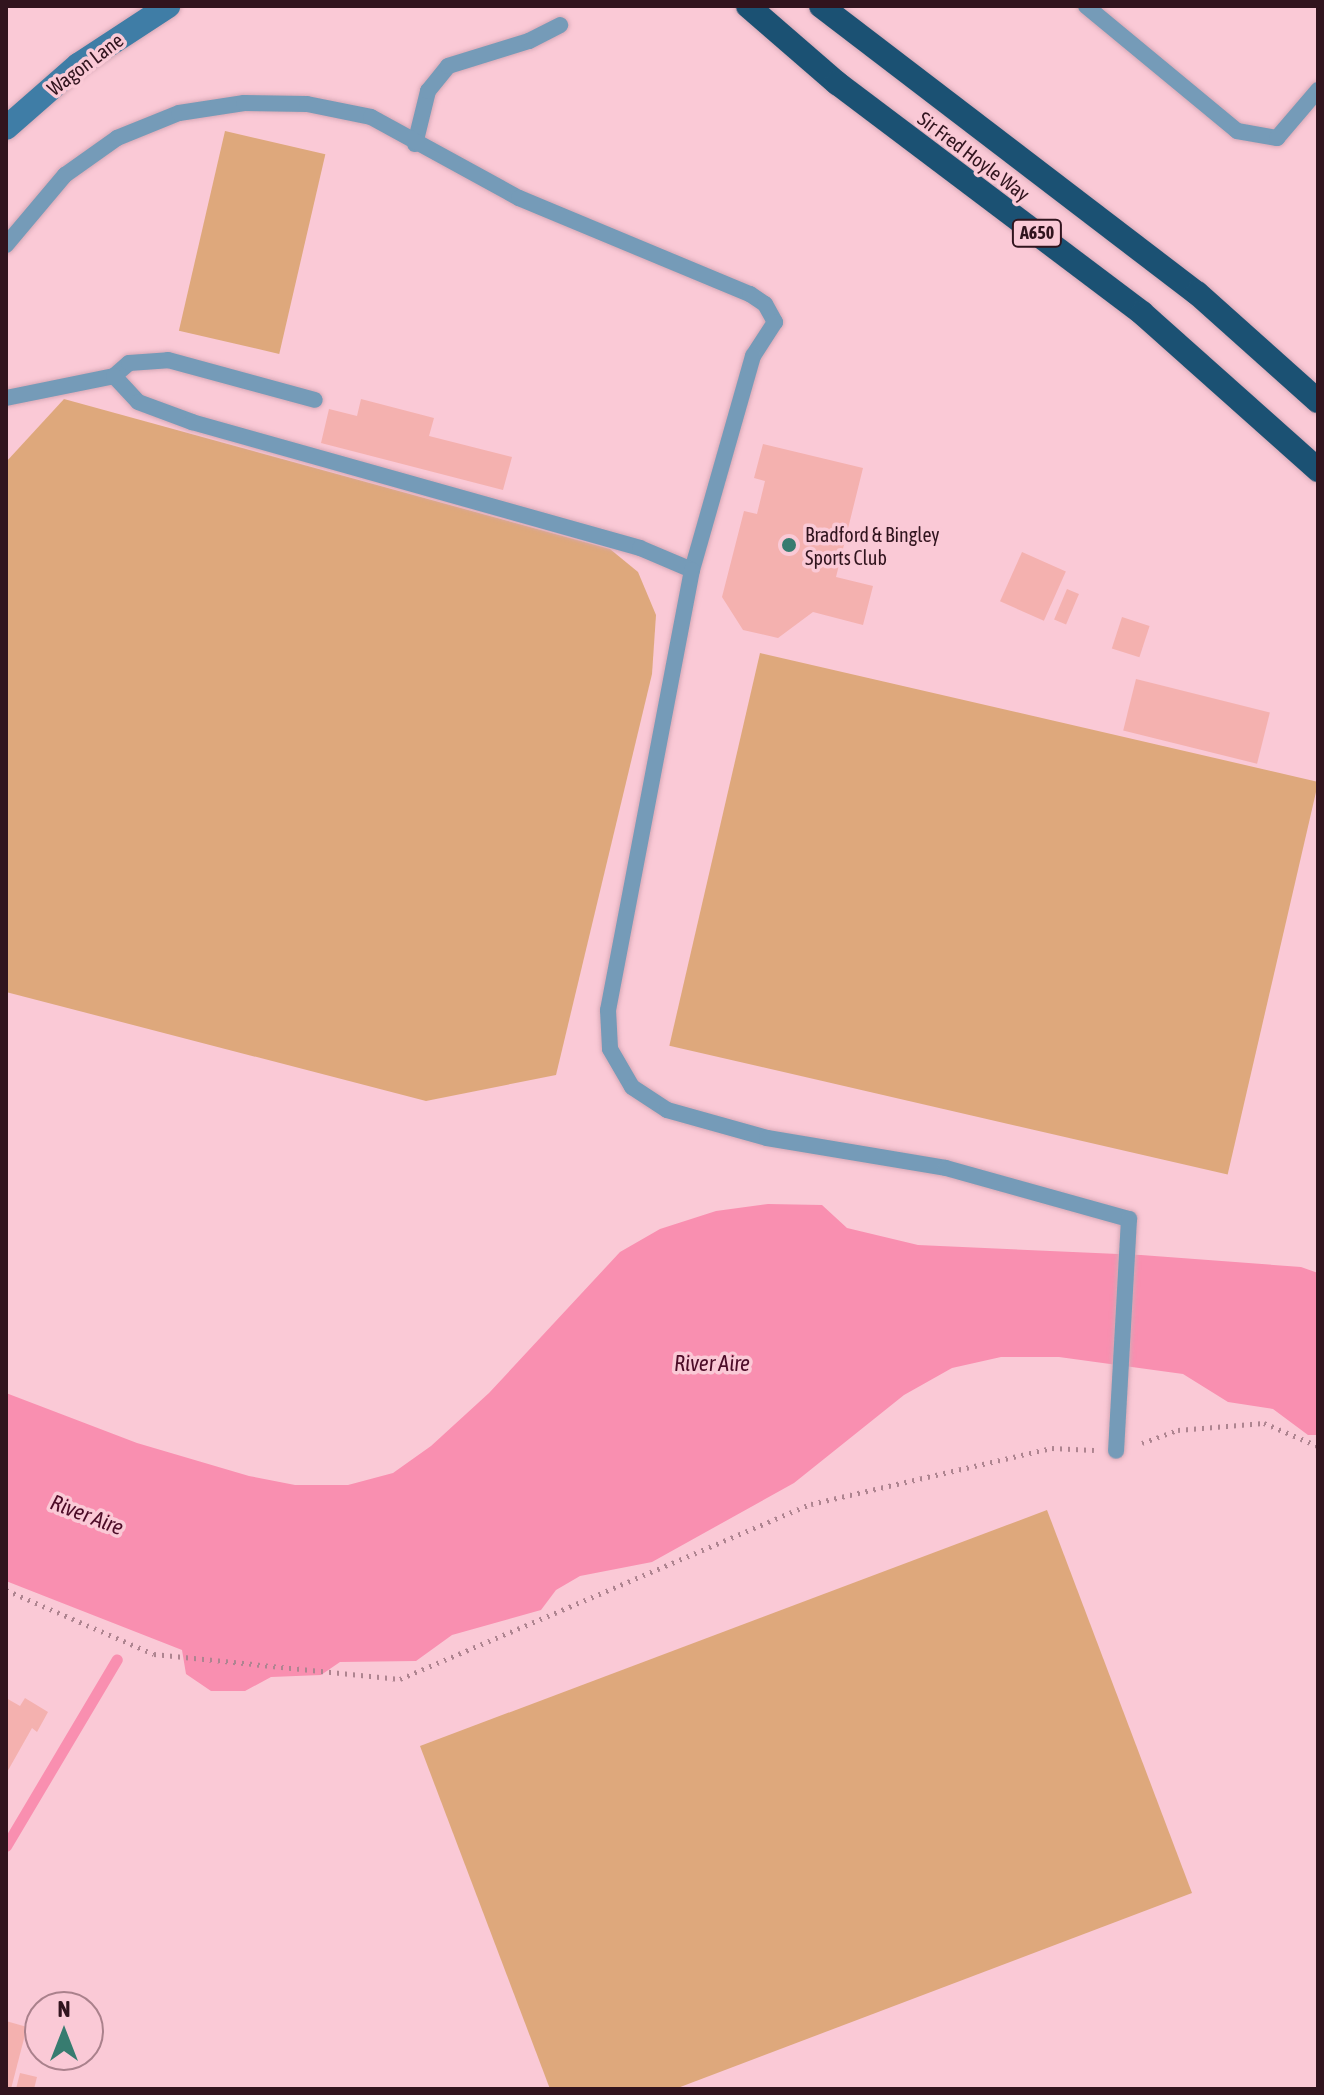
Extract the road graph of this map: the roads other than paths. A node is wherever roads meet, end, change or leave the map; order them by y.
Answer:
1 (168, 6) edge
2 (748, 6) edge
3 (821, 6) edge
4 (1086, 6) edge
5 (560, 25) dead end
6 (1318, 90) edge
7 (6, 128) edge
8 (415, 144) junction
9 (6, 245) edge
10 (114, 376) junction
11 (6, 398) edge
12 (315, 400) dead end
13 (1318, 401) edge
14 (1318, 470) edge
15 (692, 570) junction
16 (1116, 1451) road end

1 - 7 street, Wagon Lane
2 - 14 highway, Sir Fred Hoyle Way / A650
3 - 13 highway, Sir Fred Hoyle Way / A650
4 - 6 lane
5 - 8 lane
8 - 9 lane
8 - 15 lane
10 - 11 lane
10 - 12 lane
10 - 15 lane
15 - 16 lane

